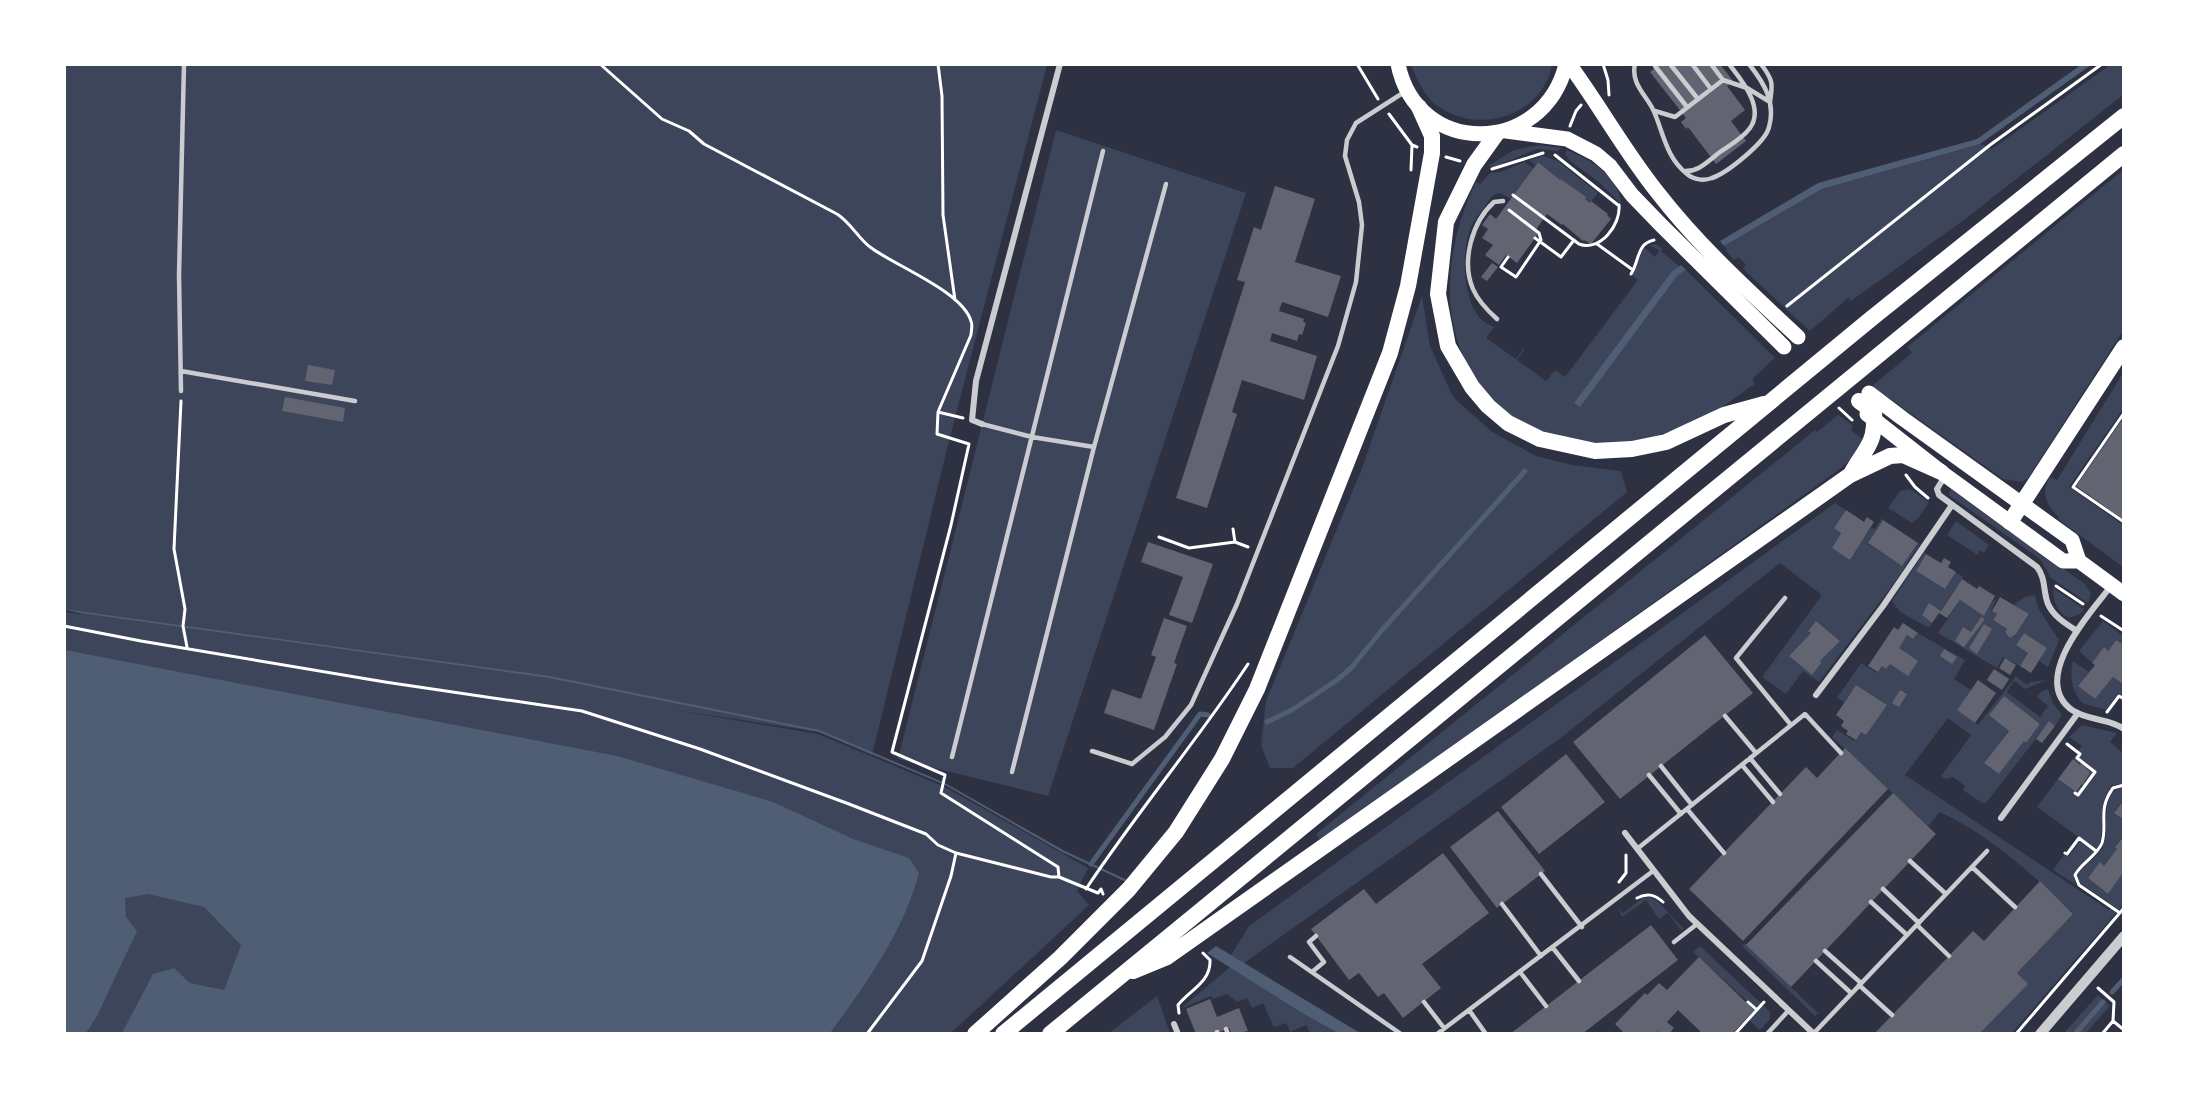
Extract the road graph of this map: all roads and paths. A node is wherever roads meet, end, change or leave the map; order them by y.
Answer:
1 (184, 64) edge
2 (600, 64) edge
3 (938, 64) edge
4 (1060, 64) edge
5 (1398, 64) edge
6 (1567, 64) edge
7 (1635, 64) edge
8 (1656, 64) edge
9 (1670, 64) edge
10 (1692, 64) edge
11 (1711, 64) edge
12 (1729, 64) edge
13 (1749, 64) edge
14 (1761, 64) edge
15 (2102, 64) edge
16 (1723, 80) junction
17 (1609, 86) dead end
18 (1711, 88) junction
19 (1747, 88) junction
20 (1407, 91) junction
21 (1592, 98) junction
22 (1698, 99) junction
23 (1770, 102) junction
24 (1419, 107) junction
25 (1687, 107) junction
26 (1654, 111) junction
27 (2124, 116) edge
28 (1502, 132) junction
29 (1567, 139) junction
30 (1412, 145) dead end
31 (1103, 151) dead end
32 (2124, 154) edge
33 (1561, 159) junction
34 (1485, 169) dead end
35 (1684, 171) junction
36 (1410, 178) dead end
37 (1166, 184) dead end
38 (1513, 195) dead end
39 (1504, 204) joint
40 (1619, 206) junction
41 (1623, 210) dead end
42 (1653, 234) dead end
43 (1535, 238) dead end
44 (1574, 240) junction
45 (1541, 242) junction
46 (1597, 244) junction
47 (1508, 257) dead end
48 (955, 300) junction
49 (1775, 316) junction
50 (1497, 319) dead end
51 (1798, 337) dead end
52 (1784, 347) dead end
53 (2124, 347) edge
54 (181, 371) junction
55 (181, 391) joint
56 (1861, 399) joint
57 (355, 401) dead end
58 (1771, 402) junction
59 (938, 412) junction
60 (2124, 413) edge
61 (972, 420) junction
62 (1875, 421) junction
63 (982, 424) joint
64 (1032, 437) junction
65 (1094, 447) junction
66 (1903, 470) dead end
67 (1943, 473) junction
68 (1850, 475) junction
69 (2023, 503) junction
70 (1952, 505) junction
71 (1947, 512) junction
72 (2010, 522) junction
73 (2124, 522) edge
74 (1233, 529) dead end
75 (1159, 537) dead end
76 (1235, 542) junction
77 (1248, 547) dead end
78 (2079, 561) junction
79 (2043, 578) junction
80 (2118, 590) edge
81 (1785, 598) dead end
82 (2093, 610) junction
83 (2103, 617) junction
84 (2096, 625) dead end
85 (64, 626) edge
86 (2077, 631) junction
87 (2124, 631) edge
88 (187, 647) junction
89 (1252, 657) dead end
90 (1816, 695) dead end
91 (2124, 699) edge
92 (2107, 712) dead end
93 (2078, 713) junction
94 (1725, 716) dead end
95 (1791, 725) junction
96 (2124, 729) edge
97 (2066, 743) dead end
98 (1092, 751) dead end
99 (1756, 753) junction
100 (1840, 753) dead end
101 (952, 757) dead end
102 (1750, 758) junction
103 (1742, 765) junction
104 (1660, 766) dead end
105 (1012, 772) dead end
106 (1649, 776) dead end
107 (2124, 785) edge
108 (2075, 793) dead end
109 (1780, 794) dead end
110 (1773, 802) dead end
111 (1690, 807) junction
112 (1681, 814) junction
113 (2001, 818) dead end
114 (1625, 833) dead end
115 (1637, 849) junction
116 (1987, 851) dead end
117 (2096, 851) junction
118 (956, 853) junction
119 (1724, 853) dead end
120 (2065, 853) dead end
121 (1910, 861) dead end
122 (1972, 867) junction
123 (1653, 871) junction
124 (1541, 873) dead end
125 (1059, 876) junction
126 (1086, 889) junction
127 (1883, 889) dead end
128 (1946, 894) junction
129 (1106, 901) dead end
130 (1871, 902) dead end
131 (1502, 904) dead end
132 (2015, 907) dead end
133 (2124, 908) edge
134 (2120, 912) junction
135 (1697, 924) junction
136 (1918, 924) junction
137 (1582, 927) junction
138 (1907, 935) junction
139 (1316, 936) dead end
140 (2124, 936) edge
141 (1674, 942) dead end
142 (1553, 948) junction
143 (1825, 951) dead end
144 (1203, 953) dead end
145 (1541, 956) junction
146 (1949, 956) dead end
147 (1290, 957) dead end
148 (1816, 961) dead end
149 (1312, 972) junction
150 (1520, 972) junction
151 (1117, 978) junction
152 (1579, 981) dead end
153 (1860, 984) junction
154 (2098, 988) dead end
155 (1851, 993) junction
156 (1424, 1002) dead end
157 (1748, 1002) dead end
158 (1764, 1002) dead end
159 (1546, 1006) dead end
160 (1469, 1010) junction
161 (1757, 1010) junction
162 (1789, 1010) junction
163 (1178, 1012) dead end
164 (1892, 1015) dead end
165 (2114, 1021) junction
166 (1174, 1024) dead end
167 (1444, 1028) junction
168 (2124, 1030) edge
169 (1814, 1033) edge
170 (867, 1034) edge
171 (975, 1034) edge
172 (1003, 1034) edge
173 (1050, 1034) edge
174 (1178, 1034) edge
175 (1401, 1034) edge
176 (1437, 1034) edge
177 (1486, 1034) edge
178 (1735, 1034) edge
179 (1767, 1034) edge
180 (2016, 1034) edge
181 (2040, 1034) edge
182 (2102, 1034) edge

1 - 54 lane
2 - 48 path
3 - 48 path
4 - 61 street
5 - 20 main road
6 - 21 main road
6 - 28 main road
7 - 26 lane
8 - 25 lane
9 - 22 lane
10 - 18 lane
11 - 16 lane
12 - 19 lane
13 - 23 lane
14 - 23 lane
15 - 49 path
16 - 18 lane
16 - 19 lane
17 - 21 path
18 - 22 lane
19 - 23 lane
19 - 35 lane
20 - 24 main road
20 - 98 lane
21 - 29 path
21 - 49 main road
22 - 25 lane
23 - 35 lane
24 - 28 main road
24 - 171 highway
25 - 26 lane
26 - 35 lane
27 - 58 highway
28 - 29 main road
28 - 58 highway
29 - 33 path
29 - 52 main road
30 - 36 path
31 - 64 lane
32 - 151 highway
33 - 34 path
33 - 40 path
37 - 65 lane
38 - 44 path
39 - 45 path
39 - 50 lane
40 - 41 path
40 - 46 path
42 - 46 path
43 - 45 path
44 - 45 path
44 - 46 path
45 - 47 path
48 - 59 path
49 - 51 main road
53 - 69 highway
54 - 55 lane
54 - 57 lane
55 - 88 path
56 - 62 highway
56 - 69 main road
58 - 172 highway
59 - 61 path
59 - 125 path
60 - 73 path
61 - 63 street
62 - 67 main road
62 - 68 highway
63 - 64 lane
64 - 65 lane
64 - 101 lane
65 - 105 lane
66 - 71 path
67 - 68 highway
67 - 70 street
67 - 72 main road
68 - 151 highway
69 - 72 highway
69 - 78 main road
70 - 71 street
70 - 79 street
71 - 90 street
72 - 78 main road
74 - 76 path
75 - 76 path
76 - 77 path
78 - 80 main road
79 - 82 path
79 - 86 street
80 - 82 street
81 - 95 lane
82 - 83 path
82 - 86 street
83 - 84 path
83 - 87 path
85 - 88 path
86 - 93 street
88 - 118 path
89 - 126 path
91 - 92 path
93 - 96 street
93 - 113 street
94 - 99 lane
95 - 99 lane
95 - 100 lane
97 - 108 path
99 - 102 lane
102 - 103 lane
102 - 109 lane
103 - 110 lane
103 - 111 lane
104 - 111 lane
106 - 112 lane
107 - 117 path
111 - 112 lane
111 - 119 lane
112 - 115 lane
114 - 115 street
115 - 123 street
116 - 122 lane
117 - 120 path
117 - 134 path
118 - 125 path
118 - 170 path
121 - 128 lane
122 - 128 lane
122 - 132 lane
123 - 135 street
123 - 137 lane
124 - 137 lane
125 - 126 path
126 - 129 path
127 - 136 lane
128 - 136 lane
130 - 138 lane
131 - 145 lane
133 - 134 path
134 - 180 path
135 - 141 lane
135 - 162 street
136 - 138 lane
136 - 146 lane
137 - 142 lane
138 - 153 lane
139 - 149 lane
140 - 181 street
142 - 145 lane
142 - 152 lane
143 - 153 lane
144 - 163 path
145 - 150 lane
147 - 149 lane
148 - 155 lane
149 - 175 lane
150 - 159 lane
150 - 160 lane
151 - 173 highway
153 - 155 lane
153 - 164 lane
154 - 165 path
155 - 169 lane
156 - 167 lane
157 - 161 path
158 - 161 path
160 - 167 lane
160 - 177 lane
161 - 178 path
162 - 169 street
162 - 179 lane
165 - 168 path
165 - 182 path
166 - 174 street
167 - 176 lane

